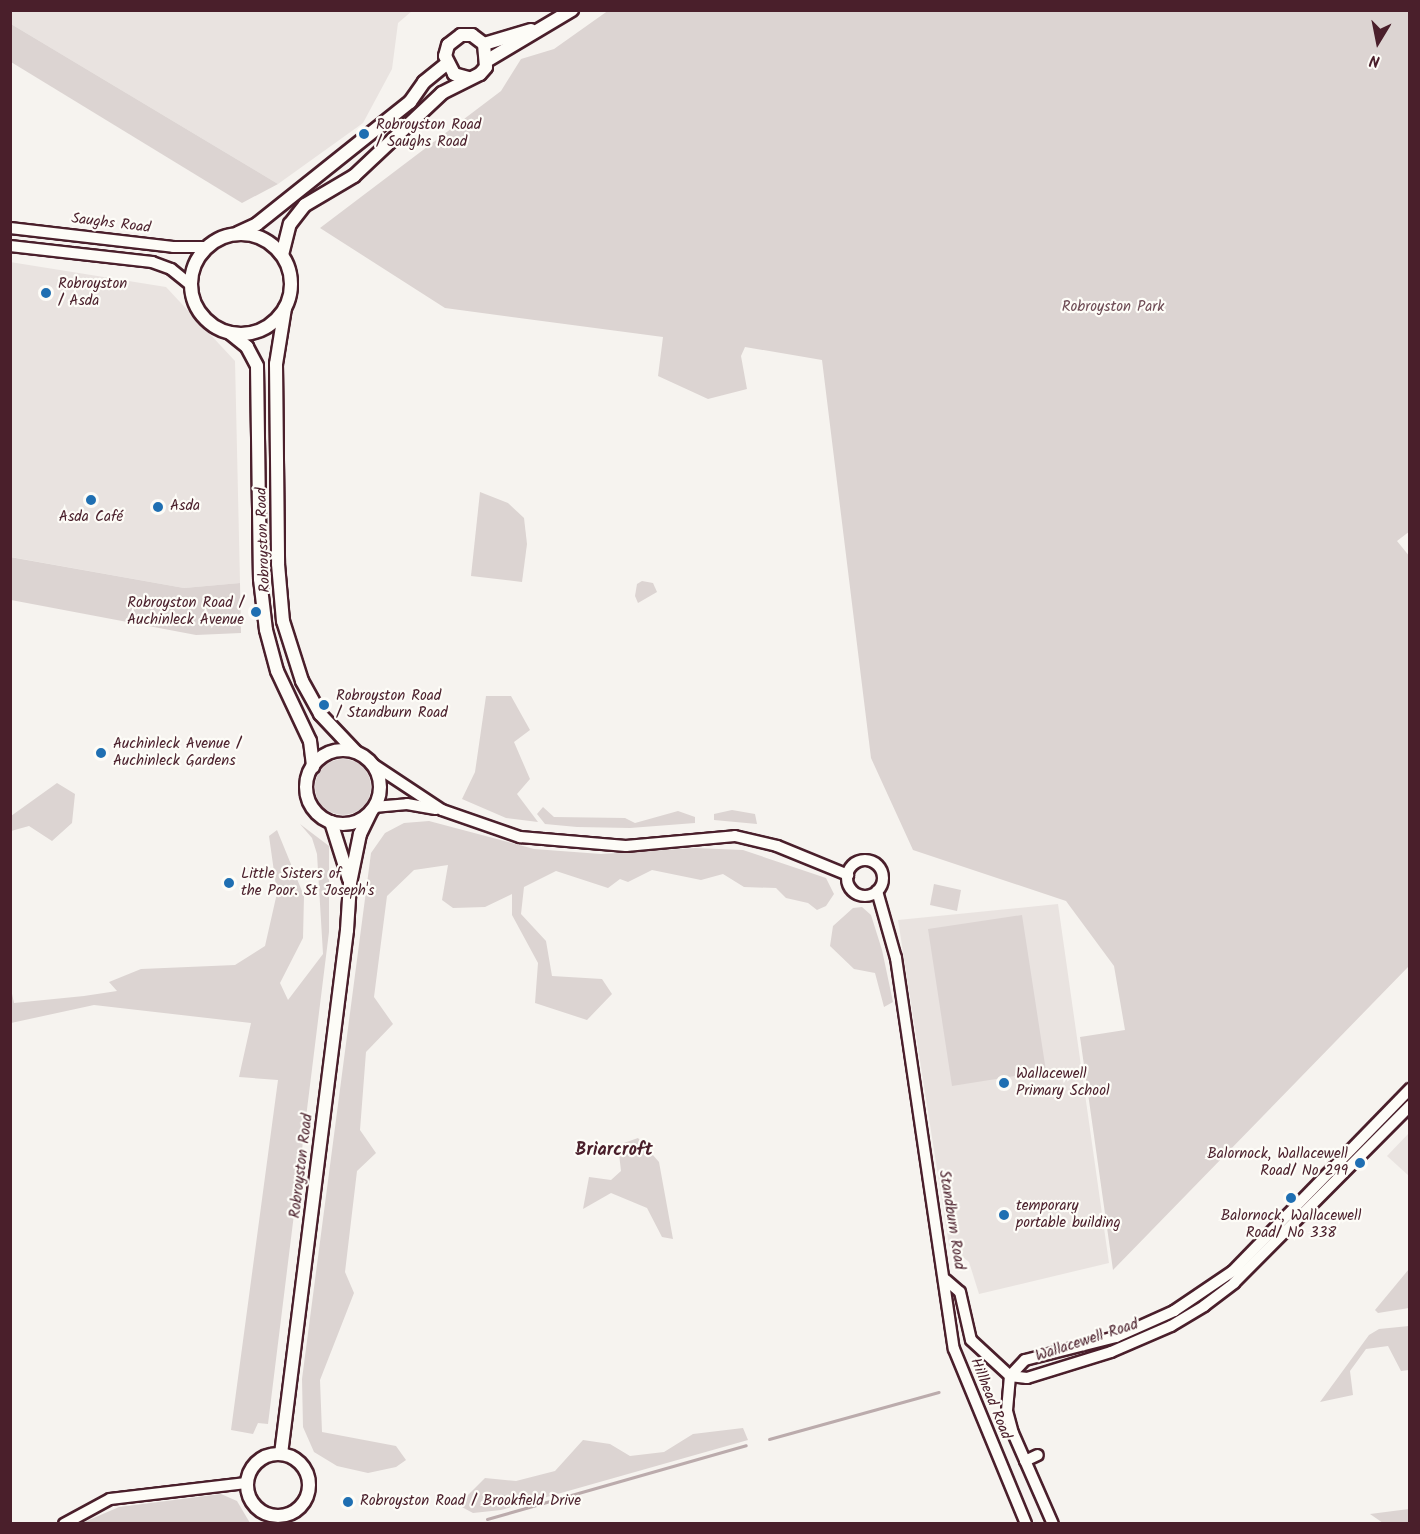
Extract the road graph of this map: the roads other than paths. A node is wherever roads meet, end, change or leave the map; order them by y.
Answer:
1 (572, 10) edge
2 (549, 25) junction
3 (484, 44) junction
4 (488, 60) junction
5 (446, 64) junction
6 (468, 78) junction
7 (10, 228) edge
8 (234, 235) junction
9 (10, 246) edge
10 (208, 247) junction
11 (282, 255) junction
12 (191, 285) junction
13 (285, 308) junction
14 (231, 333) junction
15 (354, 751) junction
16 (371, 763) junction
17 (313, 767) junction
18 (373, 809) junction
19 (442, 810) junction
20 (331, 822) junction
21 (848, 874) junction
22 (350, 883) junction
23 (877, 891) junction
24 (1410, 1089) edge
25 (1410, 1106) edge
26 (946, 1280) junction
27 (1010, 1376) junction
28 (281, 1454) junction
29 (1038, 1455) dead end
30 (1025, 1461) junction
31 (246, 1483) junction
32 (270, 1520) edge
33 (64, 1524) edge
34 (1026, 1524) edge
35 (1053, 1524) edge

1 - 2 main road
2 - 3 main road
2 - 4 main road
3 - 4 main road
3 - 5 main road
4 - 6 main road
5 - 6 main road
5 - 8 main road
6 - 11 main road
7 - 10 street, Saughs Road
8 - 10 main road
8 - 11 main road
9 - 12 street
10 - 12 main road
11 - 13 main road
12 - 14 main road
13 - 14 main road
13 - 15 main road, Robroyston Road
14 - 17 main road, Robroyston Road
15 - 16 main road
15 - 17 main road
16 - 18 main road
16 - 19 street
17 - 20 main road
18 - 19 street
18 - 20 main road
18 - 22 main road, Robroyston Road
19 - 21 street
20 - 22 main road, Robroyston Road
21 - 23 street
21 - 23 street
22 - 28 main road, Robroyston Road
23 - 26 street, Standburn Road
24 - 27 street, Wallacewell Road
25 - 27 street, Wallacewell Road
26 - 27 street, Standburn Road
26 - 34 street, Hillhead Road
27 - 30 street
28 - 31 main road
28 - 32 main road
29 - 30 street
30 - 35 street
31 - 32 main road
31 - 33 street

